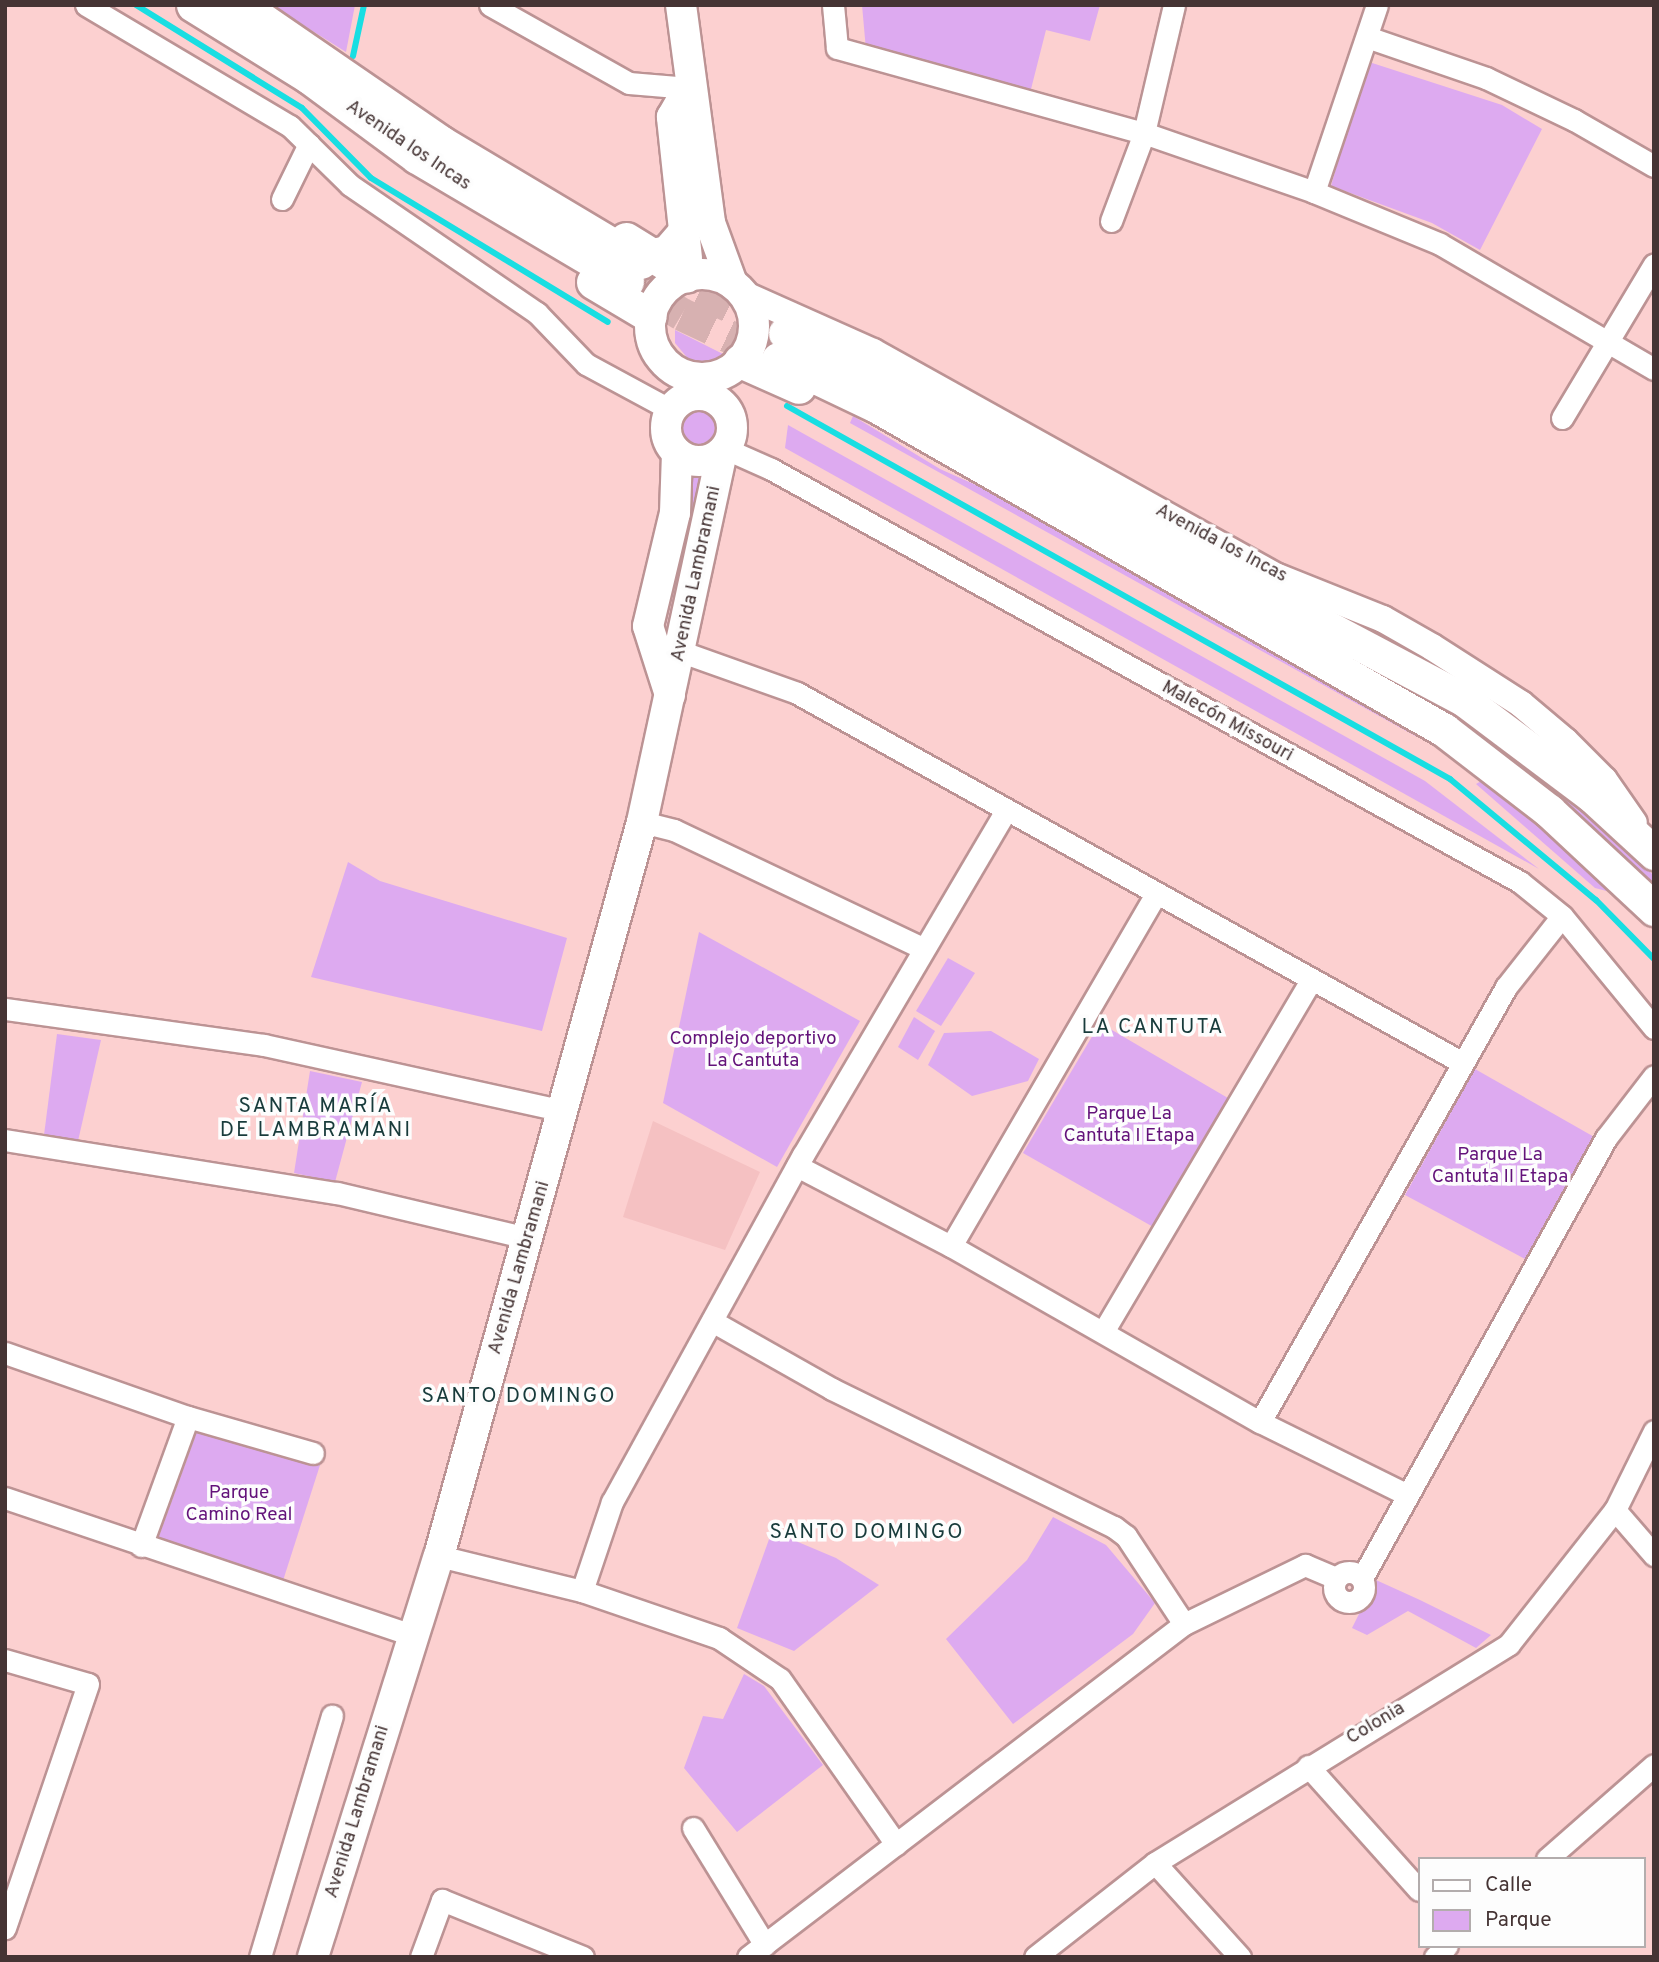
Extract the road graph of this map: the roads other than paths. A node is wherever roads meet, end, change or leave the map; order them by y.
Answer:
1 (86, 5) edge
2 (241, 5) edge
3 (490, 5) edge
4 (681, 5) edge
5 (833, 5) edge
6 (1174, 5) edge
7 (1377, 5) edge
8 (204, 8) edge
9 (1367, 37) junction
10 (314, 66) junction
11 (688, 88) junction
12 (1144, 133) junction
13 (309, 145) junction
14 (1654, 166) edge
15 (1314, 192) junction
16 (282, 199) dead end
17 (1111, 221) dead end
18 (682, 234) junction
19 (1654, 264) edge
20 (640, 266) junction
21 (688, 275) junction
22 (737, 289) junction
23 (650, 316) junction
24 (1610, 344) junction
25 (739, 362) junction
26 (673, 369) junction
27 (1654, 369) edge
28 (671, 412) junction
29 (1562, 418) dead end
30 (728, 441) junction
31 (677, 453) junction
32 (1063, 511) junction
33 (1278, 577) junction
34 (1325, 622) junction
35 (667, 647) junction
36 (1005, 811) junction
37 (642, 821) junction
38 (1653, 852) edge
39 (1156, 894) junction
40 (1654, 909) edge
41 (1562, 916) junction
42 (922, 948) junction
43 (1311, 980) junction
44 (5, 1009) edge
45 (1654, 1028) edge
46 (1461, 1062) junction
47 (1654, 1076) edge
48 (563, 1111) junction
49 (5, 1140) edge
50 (797, 1166) junction
51 (528, 1238) junction
52 (951, 1246) junction
53 (712, 1321) junction
54 (1103, 1332) junction
55 (5, 1353) edge
56 (188, 1417) junction
57 (1260, 1422) junction
58 (1654, 1431) edge
59 (313, 1453) dead end
60 (1406, 1494) junction
61 (5, 1498) edge
62 (1615, 1510) junction
63 (141, 1546) junction
64 (1654, 1555) edge
65 (439, 1556) junction
66 (582, 1591) junction
67 (1184, 1624) junction
68 (412, 1635) junction
69 (5, 1660) edge
70 (332, 1716) dead end
71 (1654, 1765) edge
72 (1308, 1766) junction
73 (693, 1828) dead end
74 (897, 1844) junction
75 (1549, 1857) edge
76 (1156, 1863) junction
77 (1418, 1889) edge
78 (5, 1928) edge
79 (756, 1951) edge
80 (260, 1957) edge
81 (313, 1957) edge
82 (421, 1957) edge
83 (583, 1957) edge
84 (1035, 1957) edge
85 (1240, 1957) edge

1 - 13 street
2 - 10 main road, Avenida los Incas
3 - 11 street
4 - 11 main road
5 - 12 street
6 - 12 street
7 - 9 street
8 - 10 main road, Avenida los Incas
9 - 14 street
9 - 15 street
10 - 20 main road, Avenida los Incas
10 - 23 main road
11 - 18 main road
11 - 22 main road
12 - 15 street
12 - 17 street
13 - 16 street
13 - 28 street
15 - 24 street
18 - 20 main road
18 - 21 main road
19 - 24 street
20 - 21 main road, Avenida los Incas
21 - 22 main road
21 - 23 main road
22 - 25 main road
22 - 33 street, Avenida los Incas
23 - 26 main road
24 - 27 street
24 - 29 street
25 - 26 main road
25 - 30 main road, Avenida Lambramani
25 - 32 main road
26 - 28 main road
28 - 30 main road
28 - 31 main road
30 - 31 main road
30 - 35 main road, Avenida Lambramani
30 - 41 street, Malecón Missouri
31 - 35 main road, Avenida Lambramani
32 - 34 main road, Avenida los Incas
32 - 40 main road, Avenida los Incas
33 - 34 main road
33 - 38 street, Avenida los Incas
34 - 38 main road, Avenida los Incas
35 - 36 street
35 - 37 main road, Avenida Lambramani
36 - 39 street
36 - 42 street
37 - 42 street
37 - 48 main road, Avenida Lambramani
39 - 43 street
39 - 52 street
41 - 45 street, Malecón Missouri
41 - 46 street
42 - 50 street
43 - 46 street
43 - 54 street
44 - 48 street
46 - 57 street
47 - 60 street
48 - 51 main road, Avenida Lambramani
49 - 51 street
50 - 52 street
50 - 53 street
51 - 65 main road, Avenida Lambramani
52 - 54 street
53 - 66 street
53 - 67 street
54 - 57 street
55 - 56 street
56 - 59 street
56 - 63 street
57 - 60 street
58 - 62 street, Colonia
60 - 67 street
61 - 63 street
62 - 64 street
62 - 72 street, Colonia
63 - 68 street
65 - 66 street
65 - 68 main road, Avenida Lambramani
66 - 74 street
67 - 74 street
68 - 81 main road, Avenida Lambramani
69 - 78 street
70 - 80 street
71 - 75 street
72 - 76 street, Colonia
72 - 77 street
73 - 79 street
74 - 79 street
76 - 84 street, Colonia
76 - 85 street
82 - 83 street

